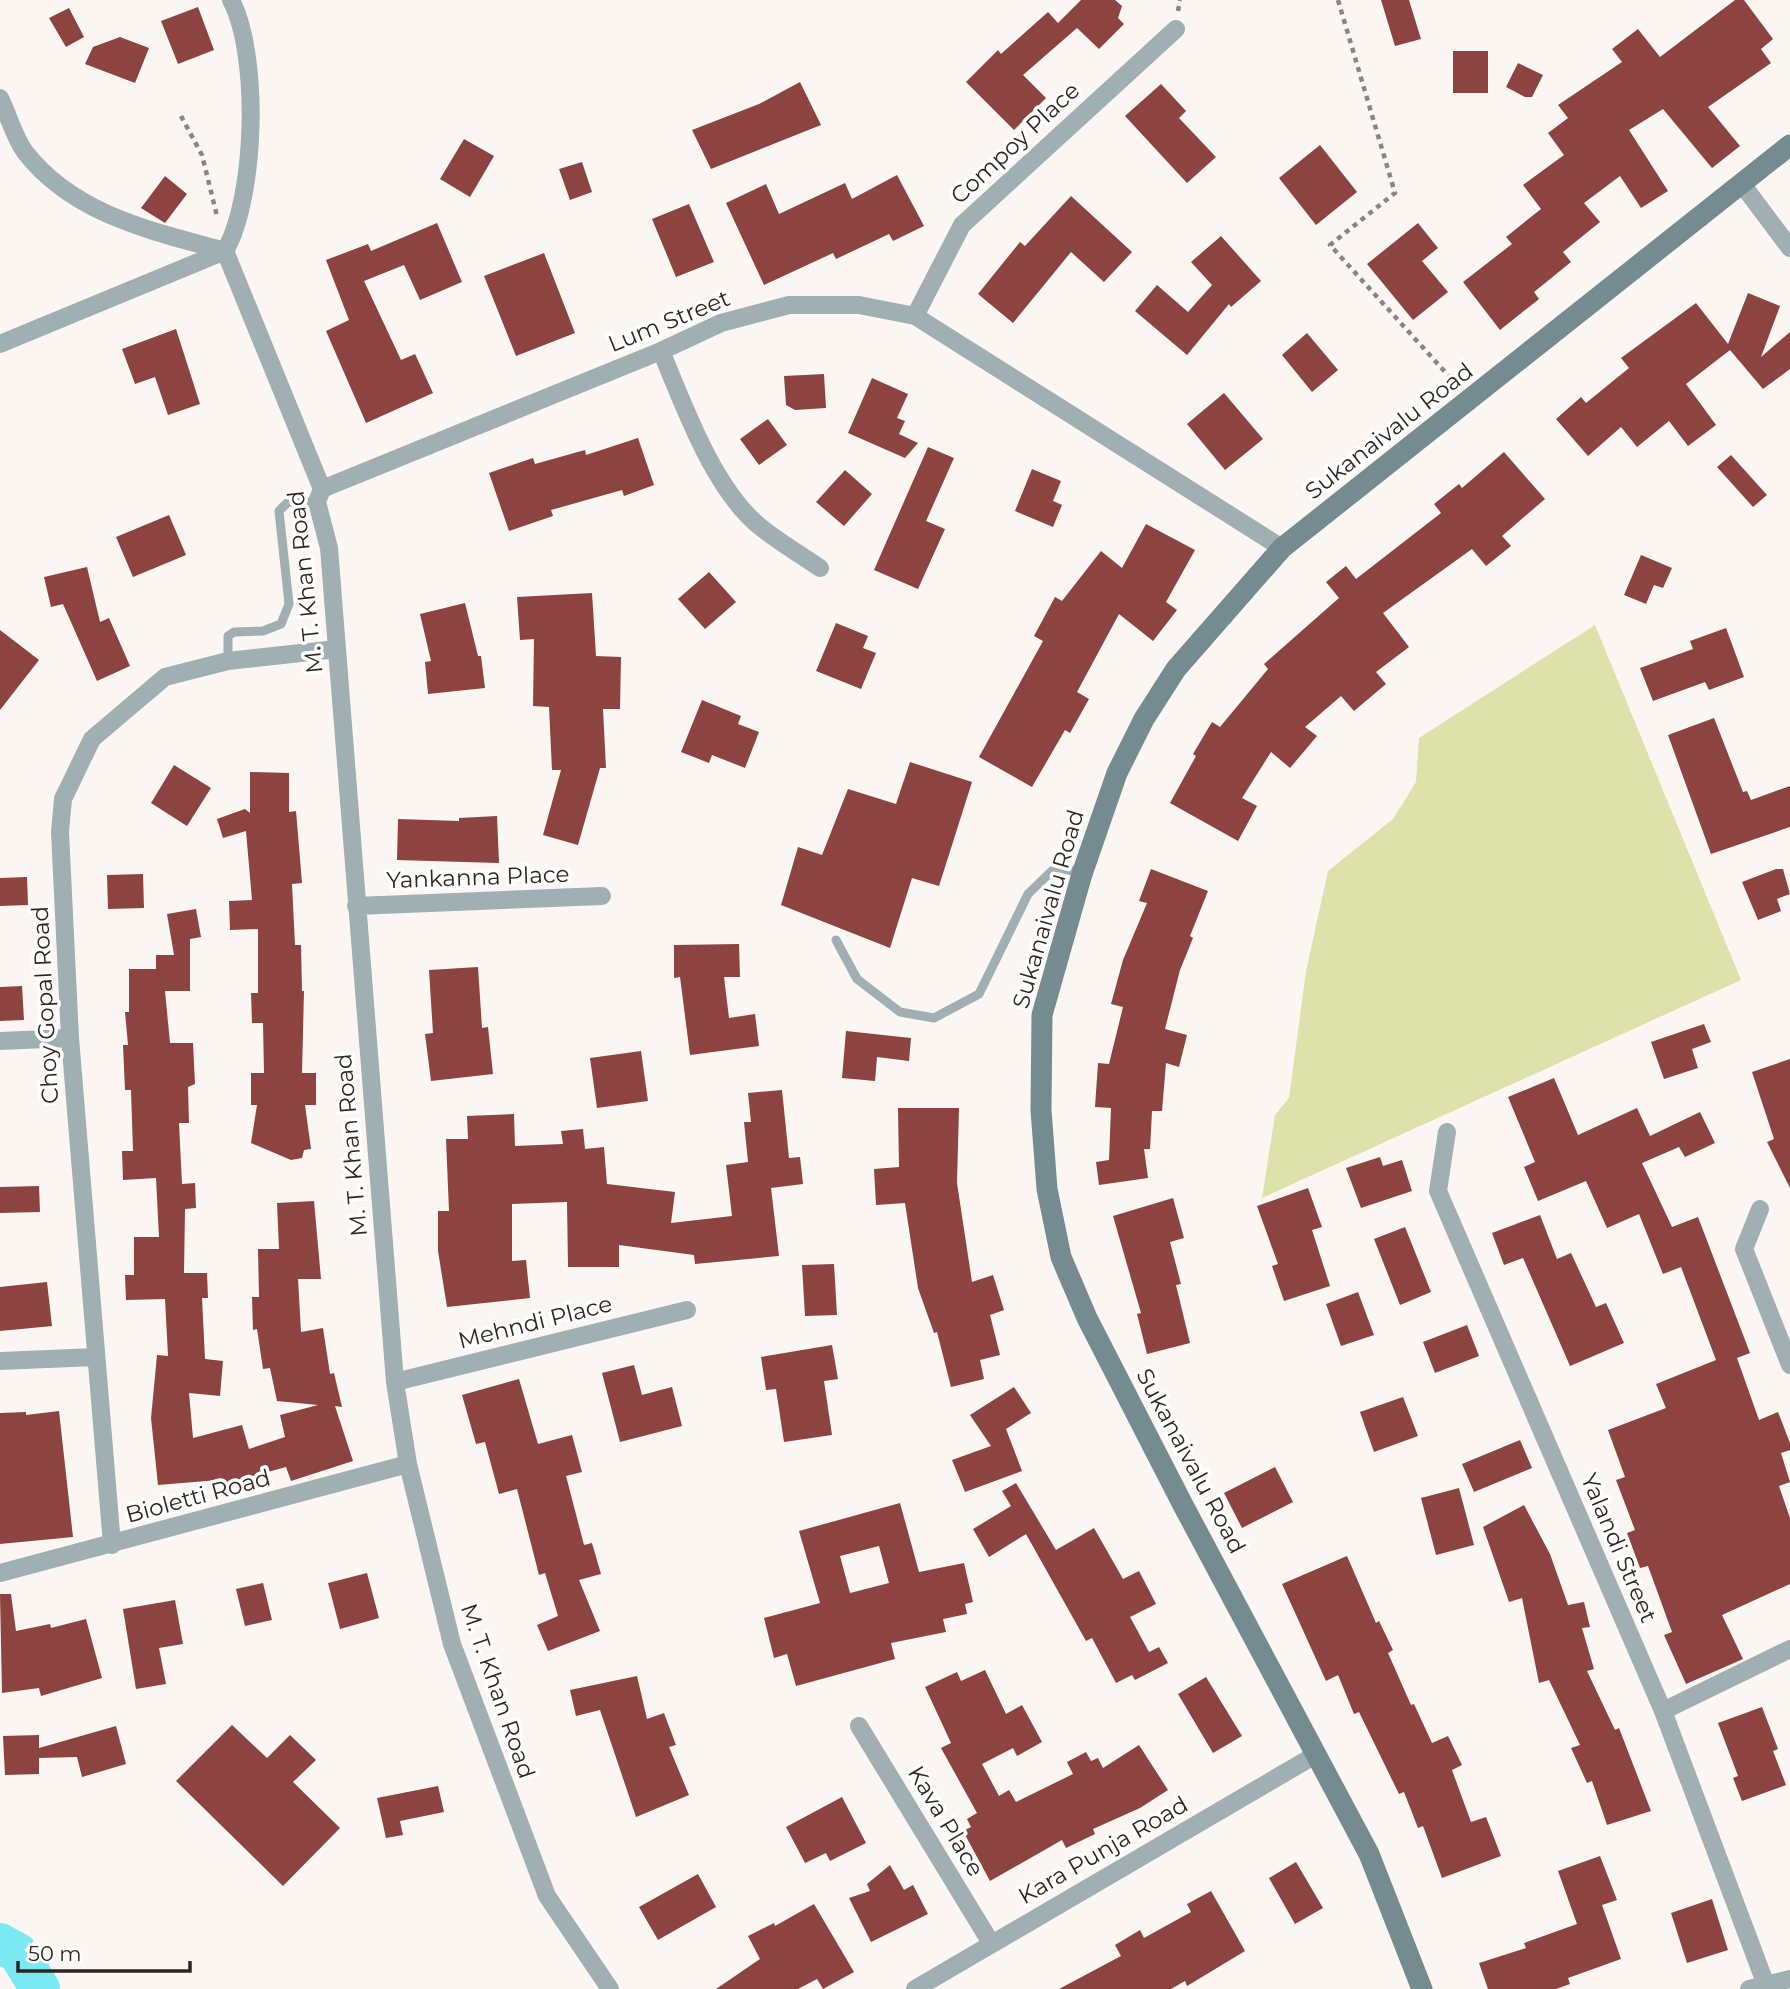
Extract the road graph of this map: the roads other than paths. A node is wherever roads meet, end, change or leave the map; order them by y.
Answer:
1 (231, 0) edge
2 (1176, 29) dead end
3 (0, 98) edge
4 (1790, 145) edge
5 (1742, 184) junction
6 (1790, 248) edge
7 (225, 251) junction
8 (915, 316) junction
9 (0, 344) edge
10 (661, 351) junction
11 (320, 495) junction
12 (1282, 548) junction
13 (820, 568) dead end
14 (337, 649) junction
15 (228, 662) junction
16 (1082, 874) junction
17 (602, 896) dead end
18 (356, 906) junction
19 (836, 940) dead end
20 (69, 1038) junction
21 (0, 1041) edge
22 (1447, 1132) dead end
23 (1760, 1209) dead end
24 (687, 1310) dead end
25 (95, 1357) junction
26 (0, 1361) edge
27 (1790, 1365) edge
28 (394, 1382) junction
29 (408, 1464) junction
30 (112, 1545) junction
31 (0, 1573) edge
32 (1790, 1649) edge
33 (1663, 1711) junction
34 (859, 1726) dead end
35 (1317, 1754) junction
36 (991, 1942) junction
37 (1790, 1979) edge
38 (1758, 1987) edge
39 (610, 1989) edge
40 (915, 1989) edge
41 (1422, 1989) edge

1 - 7 street
2 - 8 street, Compoy Place
3 - 7 street
4 - 5 main road, Sukanaivalu Road
5 - 6 street
5 - 12 main road, Sukanaivalu Road
7 - 9 street
7 - 11 street, M. T. Khan Road
8 - 10 street, Lum Street
8 - 12 street, Lum Street
10 - 11 street, Lum Street
10 - 13 street
11 - 14 street, M. T. Khan Road
11 - 15 lane
12 - 16 main road, Sukanaivalu Road
14 - 15 street, Choy Gopal Road
14 - 18 street, M. T. Khan Road
15 - 20 street, Choy Gopal Road
16 - 19 lane
16 - 35 main road, Sukanaivalu Road
17 - 18 street, Yankanna Place
18 - 28 street, M. T. Khan Road
20 - 21 street
20 - 25 street, Choy Gopal Road
22 - 33 street, Yalandi Street
23 - 27 street
24 - 28 street, Mehndi Place
25 - 26 street
25 - 30 street, Choy Gopal Road
28 - 29 street, M. T. Khan Road
29 - 30 street, Bioletti Road
29 - 39 street, M. T. Khan Road
30 - 31 street, Bioletti Road
32 - 33 street
33 - 38 street, Yalandi Street
34 - 36 street, Kava Place
35 - 36 street, Kara Punja Road
35 - 41 main road, Sukanaivalu Road
36 - 40 street, Kara Punja Road
37 - 38 street

